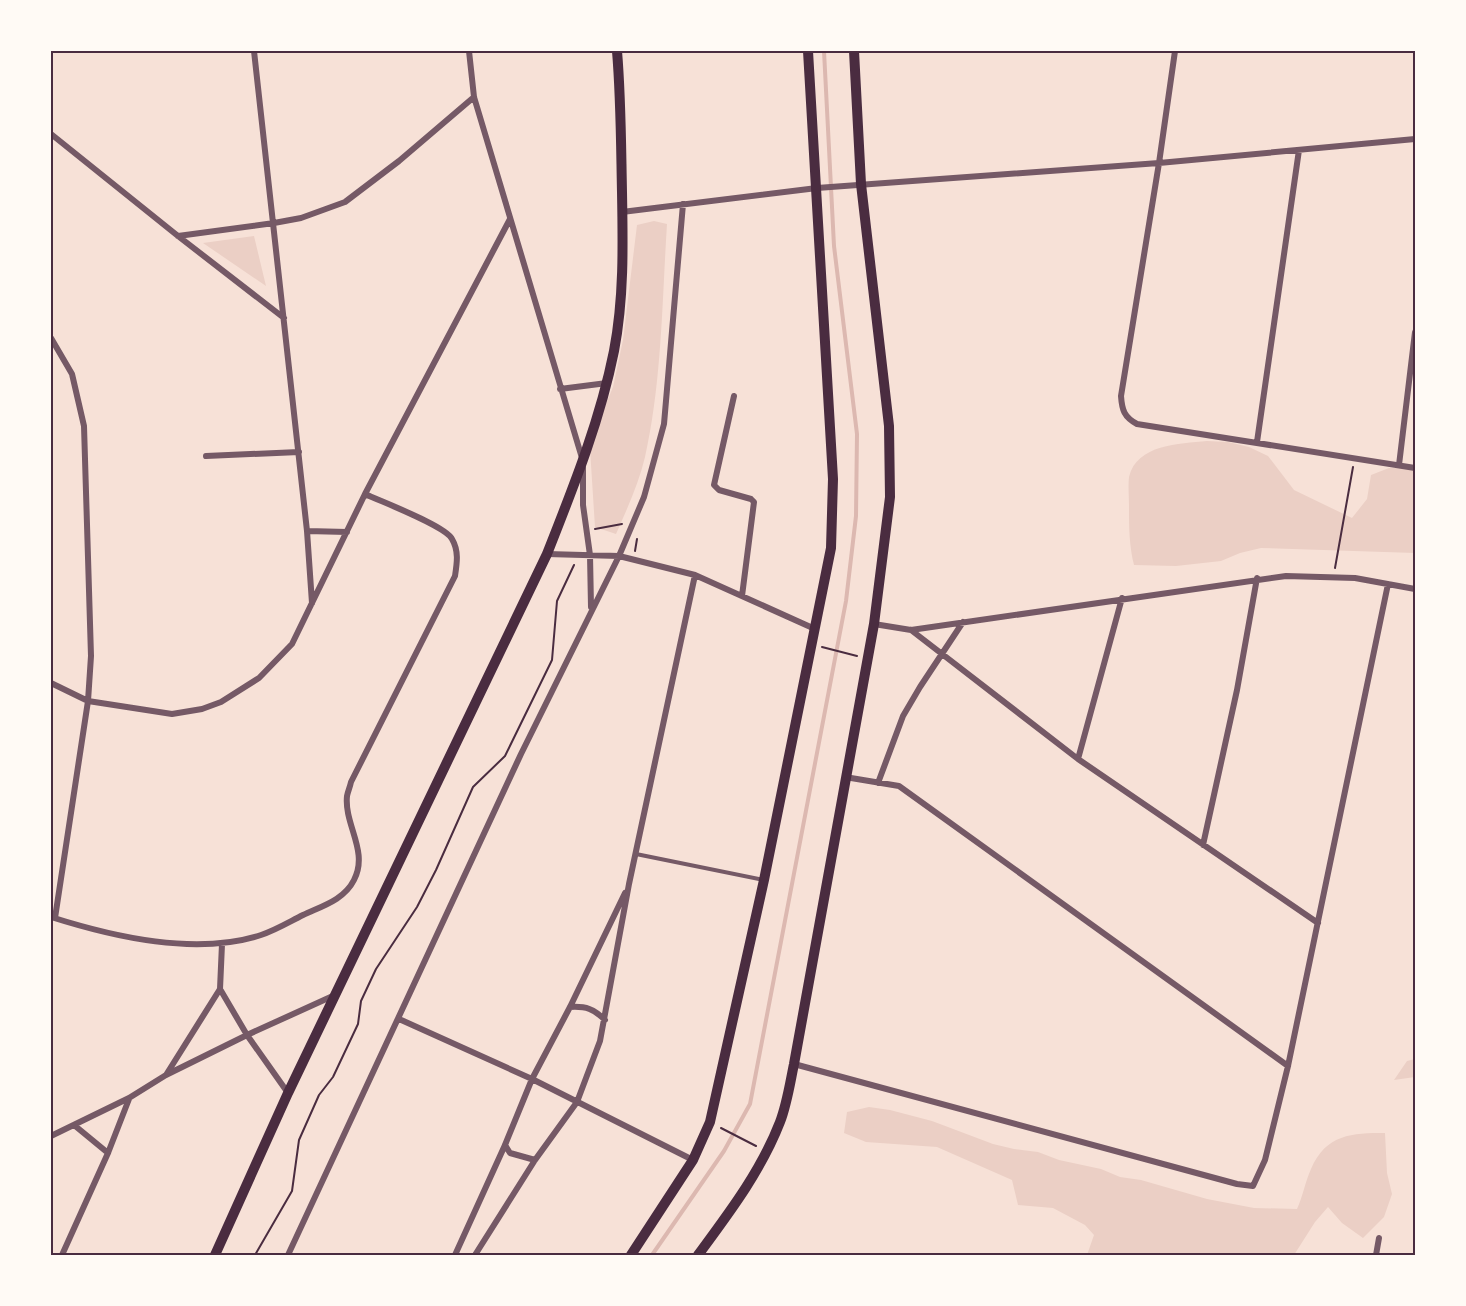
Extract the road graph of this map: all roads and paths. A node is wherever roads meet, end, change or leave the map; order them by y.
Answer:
1 (254, 51) edge
2 (469, 51) edge
3 (617, 51) edge
4 (808, 51) edge
5 (854, 51) edge
6 (1175, 51) edge
7 (474, 97) junction
8 (51, 134) edge
9 (1415, 139) edge
10 (1299, 150) junction
11 (1159, 163) junction
12 (856, 185) junction
13 (820, 188) junction
14 (683, 204) junction
15 (622, 212) junction
16 (510, 219) junction
17 (274, 223) junction
18 (178, 236) junction
19 (285, 318) junction
20 (1415, 332) edge
21 (51, 339) edge
22 (607, 383) junction
23 (560, 389) junction
24 (734, 396) dead end
25 (1257, 442) junction
26 (299, 452) junction
27 (206, 456) dead end
28 (583, 462) junction
29 (1399, 465) junction
30 (1415, 468) edge
31 (1351, 476) dead end
32 (365, 494) junction
33 (307, 531) junction
34 (347, 532) junction
35 (547, 554) junction
36 (590, 555) junction
37 (619, 556) junction
38 (695, 575) junction
39 (1333, 577) junction
40 (1257, 578) junction
41 (1388, 584) junction
42 (1415, 590) edge
43 (742, 596) junction
44 (1122, 598) junction
45 (312, 604) junction
46 (591, 611) junction
47 (963, 622) junction
48 (874, 624) junction
49 (815, 629) junction
50 (910, 630) junction
51 (822, 646) dead end
52 (849, 652) dead end
53 (941, 653) junction
54 (51, 683) edge
55 (88, 701) junction
56 (1078, 759) junction
57 (845, 777) junction
58 (878, 783) junction
59 (1203, 845) junction
60 (635, 854) junction
61 (764, 880) junction
62 (629, 884) junction
63 (53, 917) edge
64 (1318, 923) junction
65 (222, 944) junction
66 (220, 989) junction
67 (336, 994) junction
68 (570, 1007) junction
69 (399, 1019) junction
70 (605, 1020) junction
71 (247, 1035) junction
72 (794, 1064) junction
73 (1288, 1066) junction
74 (166, 1075) junction
75 (532, 1079) junction
76 (288, 1093) junction
77 (129, 1098) junction
78 (577, 1102) junction
79 (74, 1125) junction
80 (716, 1126) dead end
81 (51, 1136) edge
82 (747, 1140) dead end
83 (505, 1145) junction
84 (108, 1153) junction
85 (535, 1160) junction
86 (693, 1160) junction
87 (1379, 1238) dead end
88 (62, 1255) edge
89 (215, 1255) edge
90 (288, 1255) edge
91 (455, 1255) edge
92 (475, 1255) edge
93 (632, 1255) edge
94 (698, 1255) edge
95 (1376, 1255) edge

1 - 17 street
2 - 7 street
3 - 15 main road
4 - 13 main road
5 - 12 main road
6 - 11 street
7 - 16 street
7 - 17 street
8 - 18 street
9 - 10 street
10 - 11 street
10 - 25 street
11 - 12 street
11 - 25 street
12 - 13 street
12 - 48 main road
13 - 14 street
13 - 49 main road
14 - 15 street
14 - 37 street
15 - 22 main road
16 - 23 street
16 - 32 street
17 - 18 street
17 - 19 street
18 - 19 street
19 - 26 street
20 - 29 street
21 - 55 street
22 - 23 street
22 - 28 main road
23 - 28 street
24 - 43 street
25 - 29 street
26 - 27 street
26 - 33 street
28 - 35 main road
28 - 36 street
29 - 30 street
31 - 39 path
32 - 34 street
32 - 65 street
33 - 34 street
33 - 45 street
34 - 45 street
35 - 36 street
35 - 67 main road
36 - 37 street
36 - 46 street
37 - 38 street
37 - 46 street
38 - 43 street
38 - 60 street
39 - 40 street
39 - 41 street
40 - 44 street
40 - 59 street
41 - 42 street
41 - 64 street
43 - 49 street
44 - 47 street
44 - 56 street
45 - 55 street
46 - 69 street
47 - 50 street
47 - 53 street
48 - 50 street
48 - 57 main road
49 - 61 main road
50 - 53 street
51 - 52 path
53 - 56 street
53 - 58 street
54 - 55 street
55 - 63 street
56 - 59 street
57 - 58 street
57 - 72 main road
58 - 73 street
59 - 64 street
60 - 61 lane
60 - 62 street
61 - 86 main road
62 - 68 street
62 - 70 street
63 - 65 street
64 - 73 street
65 - 66 street
66 - 71 street
66 - 74 street
67 - 71 street
67 - 76 main road
68 - 70 street
68 - 75 street
69 - 75 street
69 - 90 street
70 - 78 street
71 - 74 street
71 - 76 street
72 - 73 street
72 - 94 main road
74 - 77 street
75 - 78 street
75 - 83 street
76 - 89 main road
77 - 79 street
77 - 84 street
78 - 85 street
78 - 86 street
79 - 81 street
79 - 84 street
80 - 82 path
83 - 85 street
83 - 91 street
84 - 88 street
85 - 92 street
86 - 93 main road
87 - 95 street

